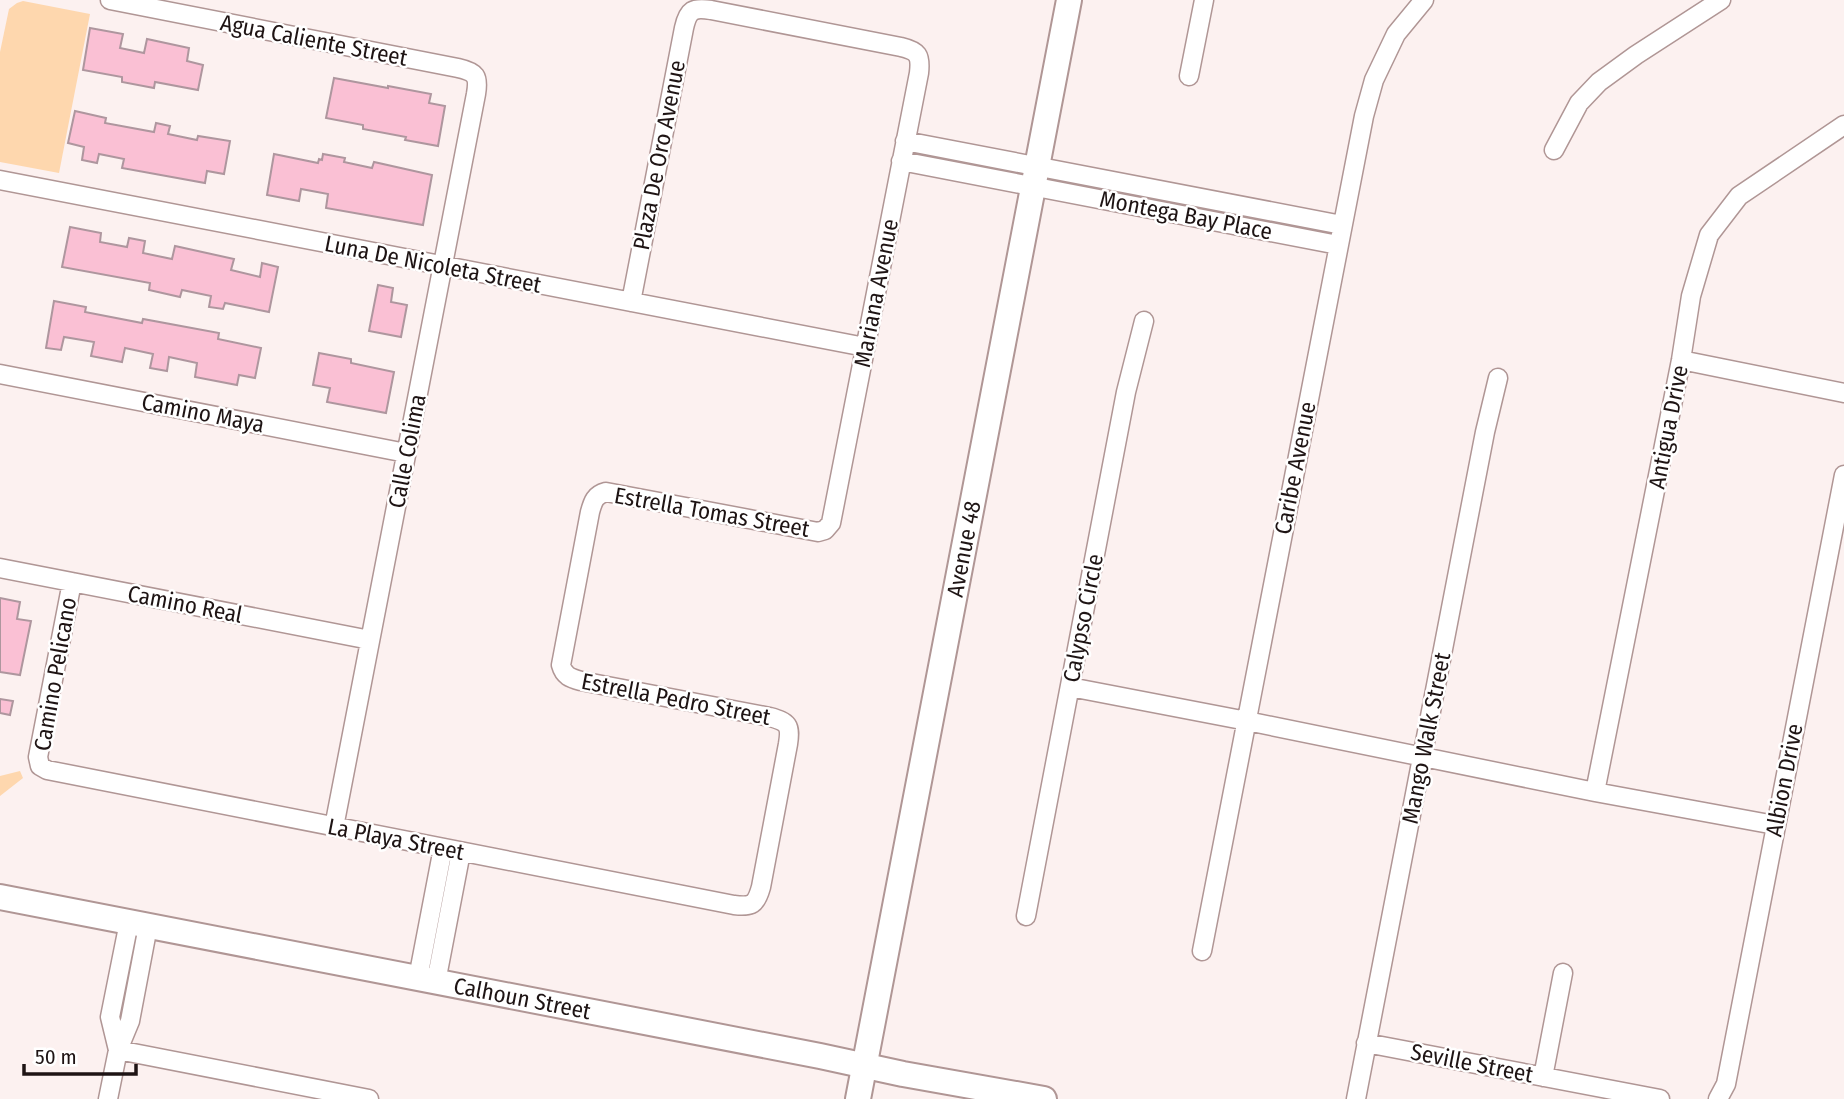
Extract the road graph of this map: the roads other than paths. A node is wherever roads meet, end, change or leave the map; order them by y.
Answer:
1 (114, 0) edge
2 (1069, 0) edge
3 (1204, 0) edge
4 (1424, 0) edge
5 (1721, 0) edge
6 (692, 10) joint
7 (476, 75) joint
8 (1189, 76) dead end
9 (1844, 125) edge
10 (905, 141) junction
11 (1554, 150) dead end
12 (901, 162) junction
13 (1036, 177) junction
14 (0, 180) edge
15 (1342, 225) junction
16 (1338, 245) junction
17 (443, 265) junction
18 (631, 302) junction
19 (1144, 321) dead end
20 (865, 347) junction
21 (1681, 360) junction
22 (0, 374) edge
23 (1498, 378) dead end
24 (1844, 393) edge
25 (406, 453) junction
26 (1844, 475) edge
27 (825, 530) joint
28 (0, 568) edge
29 (72, 582) junction
30 (370, 640) junction
31 (563, 673) joint
32 (1070, 687) junction
33 (1247, 720) junction
34 (1422, 756) junction
35 (40, 766) joint
36 (1595, 792) junction
37 (1775, 825) junction
38 (334, 827) junction
39 (443, 848) junction
40 (461, 852) junction
41 (0, 897) edge
42 (753, 904) joint
43 (1026, 916) dead end
44 (139, 924) junction
45 (1202, 951) dead end
46 (1563, 973) dead end
47 (427, 980) junction
48 (1366, 1043) junction
49 (118, 1050) junction
50 (864, 1066) junction
51 (1543, 1077) junction
52 (297, 1092) edge
53 (1722, 1092) edge
54 (108, 1099) edge
55 (369, 1099) edge
56 (858, 1099) edge
57 (1044, 1099) edge
58 (1356, 1099) edge
59 (1660, 1099) edge

1 - 7 street, Agua Caliente Street
2 - 13 main road, Avenue 48
3 - 8 street
4 - 15 street, Caribe Avenue
5 - 11 street
6 - 10 street, Mariana Avenue
6 - 18 street, Plaza De Oro Avenue
7 - 17 street, Calle Colima
9 - 21 street, Antigua Drive
10 - 12 street, Mariana Avenue
10 - 13 street
12 - 13 street
12 - 20 street, Mariana Avenue
13 - 15 street, Montega Bay Place
13 - 16 street, Montega Bay Place
13 - 50 main road, Avenue 48
14 - 17 street, Luna De Nicoleta Street
15 - 16 street, Caribe Avenue
16 - 33 street, Caribe Avenue
17 - 18 street, Luna De Nicoleta Street
17 - 25 street, Calle Colima
18 - 20 street, Luna De Nicoleta Street
19 - 32 street, Calypso Circle
20 - 27 street, Mariana Avenue
21 - 24 street
21 - 36 street, Antigua Drive
22 - 25 street, Camino Maya
23 - 34 street, Mango Walk Street
25 - 30 street, Calle Colima
26 - 37 street, Albion Drive
27 - 31 street, Estrella Tomas Street
28 - 29 street, Camino Real
29 - 30 street, Camino Real
29 - 35 street, Camino Pelicano
30 - 38 street, Calle Colima
31 - 42 street, Estrella Pedro Street
32 - 33 street
32 - 43 street, Calypso Circle
33 - 34 street
33 - 45 street, Caribe Avenue
34 - 36 street
34 - 48 street, Mango Walk Street
35 - 38 street, La Playa Street
36 - 37 street
37 - 53 street, Albion Drive
38 - 39 street, La Playa Street
39 - 40 street, La Playa Street
39 - 47 street
40 - 42 street, La Playa Street
40 - 47 street
41 - 44 main road, Calhoun Street
44 - 47 main road, Calhoun Street
44 - 49 street
46 - 51 street
47 - 50 main road, Calhoun Street
48 - 51 street, Seville Street
48 - 58 street, Mango Walk Street
49 - 52 street
49 - 54 street
50 - 56 main road, Avenue 48
50 - 57 main road, Calhoun Street
51 - 59 street, Seville Street
52 - 55 street

